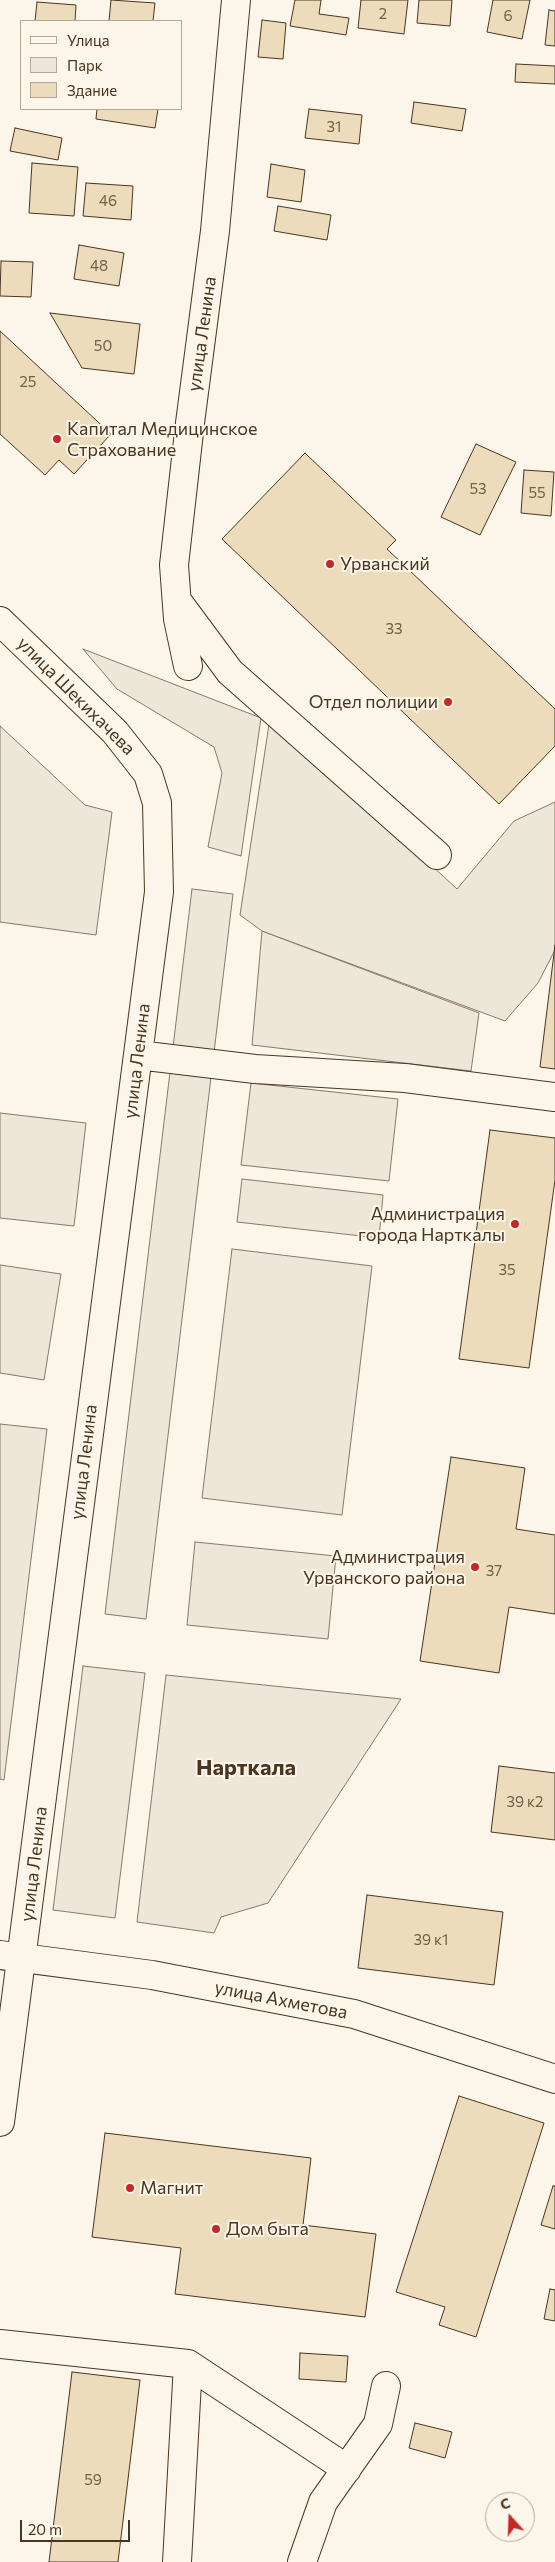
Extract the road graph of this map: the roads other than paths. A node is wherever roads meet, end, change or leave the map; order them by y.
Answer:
1 (236, 0) edge
2 (176, 600) junction
3 (0, 621) edge
4 (188, 666) dead end
5 (157, 803) joint
6 (438, 855) dead end
7 (138, 1055) junction
8 (555, 1097) edge
9 (11, 1956) edge
10 (555, 2079) edge
11 (0, 2122) edge
12 (0, 2344) edge
13 (188, 2364) junction
14 (386, 2386) dead end
15 (347, 2469) junction
16 (177, 2562) edge
17 (302, 2562) edge

1 - 2 street, улица Ленина
2 - 4 street, улица Ленина
2 - 6 street
3 - 5 street, улица Шекихачева
5 - 7 street, улица Ленина
7 - 8 street
7 - 9 street, улица Ленина
9 - 10 street, улица Ахметова
9 - 11 street, улица Ленина
12 - 13 street
13 - 15 street
13 - 16 street
14 - 15 street
15 - 17 street

